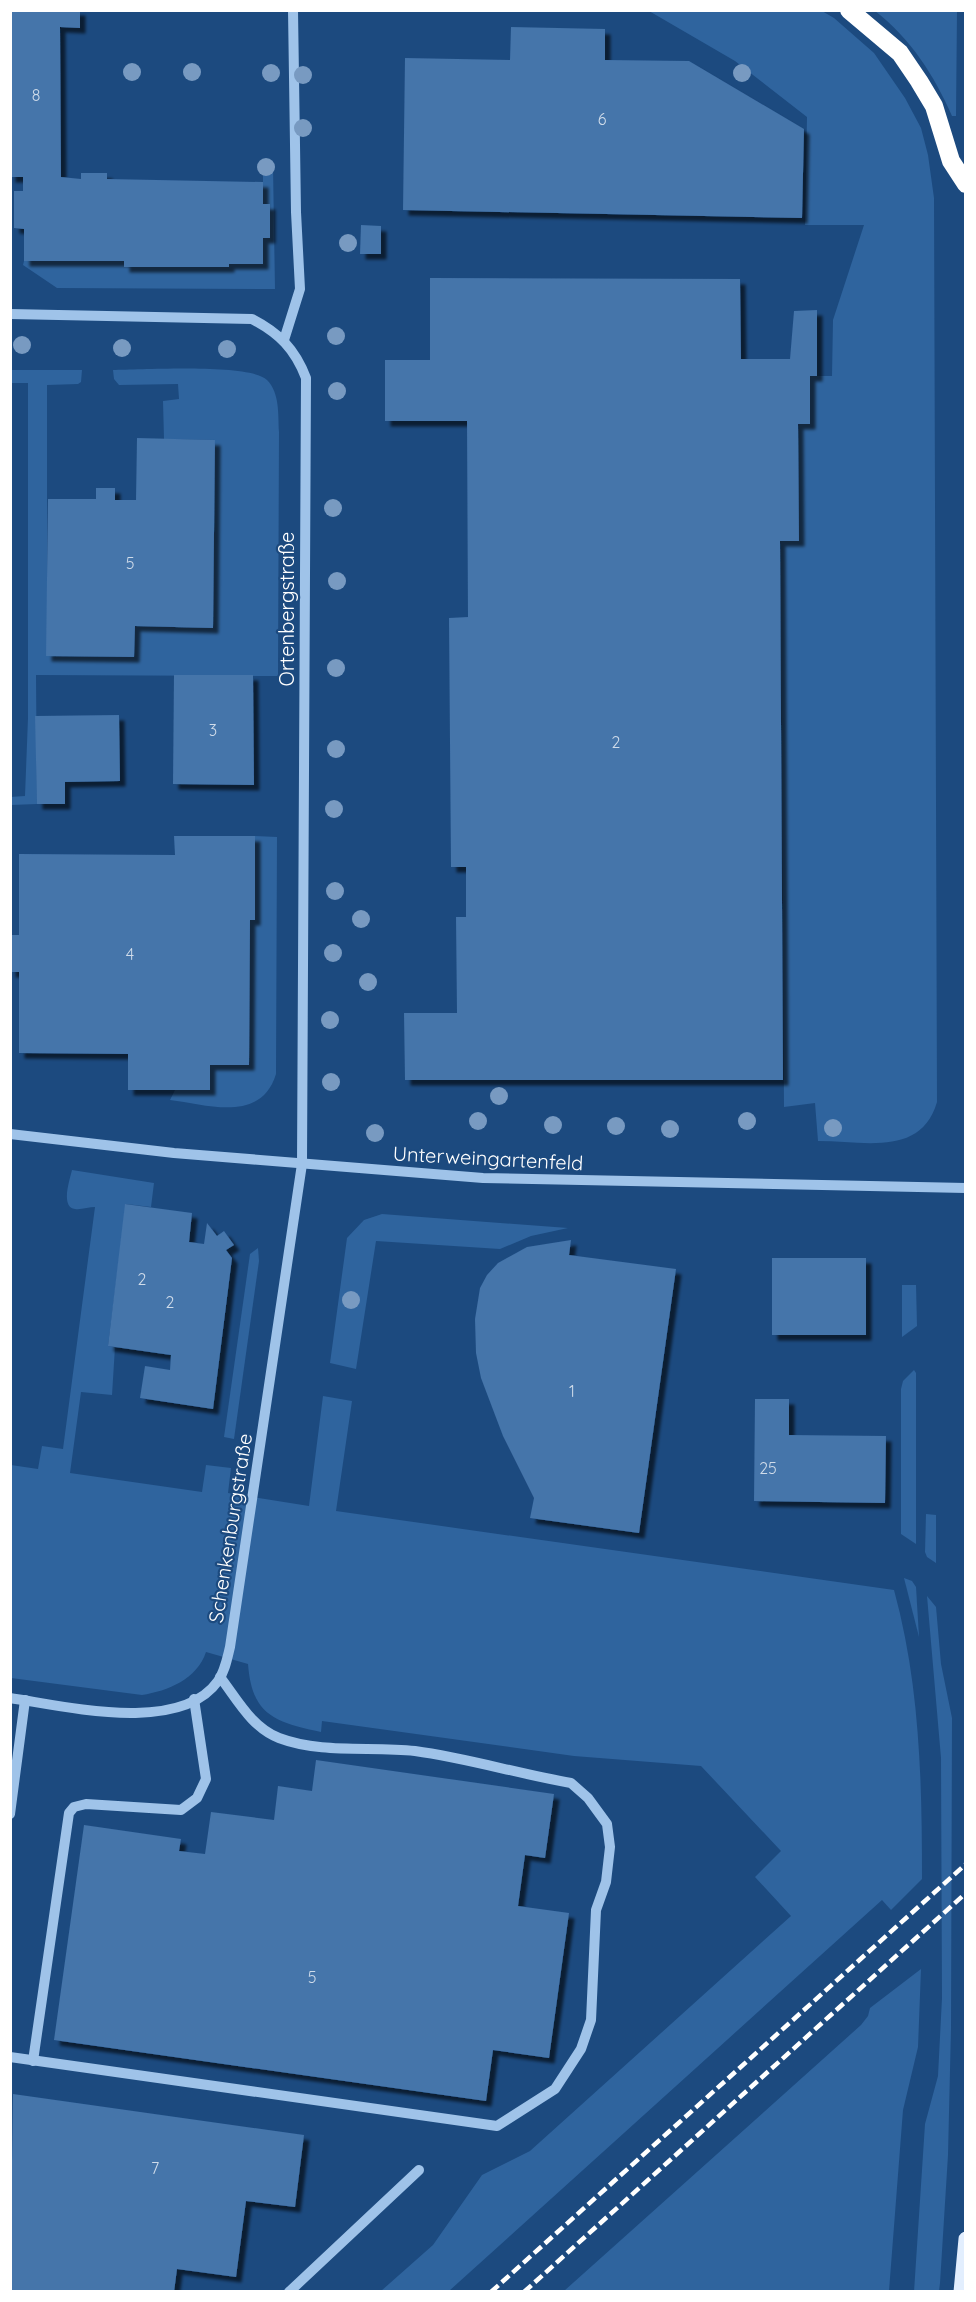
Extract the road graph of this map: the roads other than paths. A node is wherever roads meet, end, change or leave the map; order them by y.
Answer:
1 (294, 10) edge
2 (849, 10) edge
3 (966, 184) edge
4 (10, 314) edge
5 (284, 340) junction
6 (10, 1134) edge
7 (302, 1164) junction
8 (966, 1188) edge
9 (220, 1677) junction
10 (10, 1698) edge
11 (194, 1699) junction
12 (25, 1700) junction
13 (10, 1814) edge
14 (10, 2057) edge
15 (33, 2061) junction
16 (419, 2170) dead end
17 (966, 2239) edge
18 (289, 2292) edge
19 (961, 2292) edge

1 - 5 street
2 - 3 highway
4 - 5 street, Ortenbergstraße
5 - 7 street, Ortenbergstraße
6 - 7 street, Unterweingartenfeld
7 - 8 street, Unterweingartenfeld
7 - 9 street, Schenkenburgstraße
9 - 11 street, Schenkenburgstraße
9 - 15 street
10 - 12 street, Schenkenburgstraße
11 - 12 street, Schenkenburgstraße
11 - 15 street
12 - 13 street
14 - 15 street
16 - 18 street
17 - 19 main road

